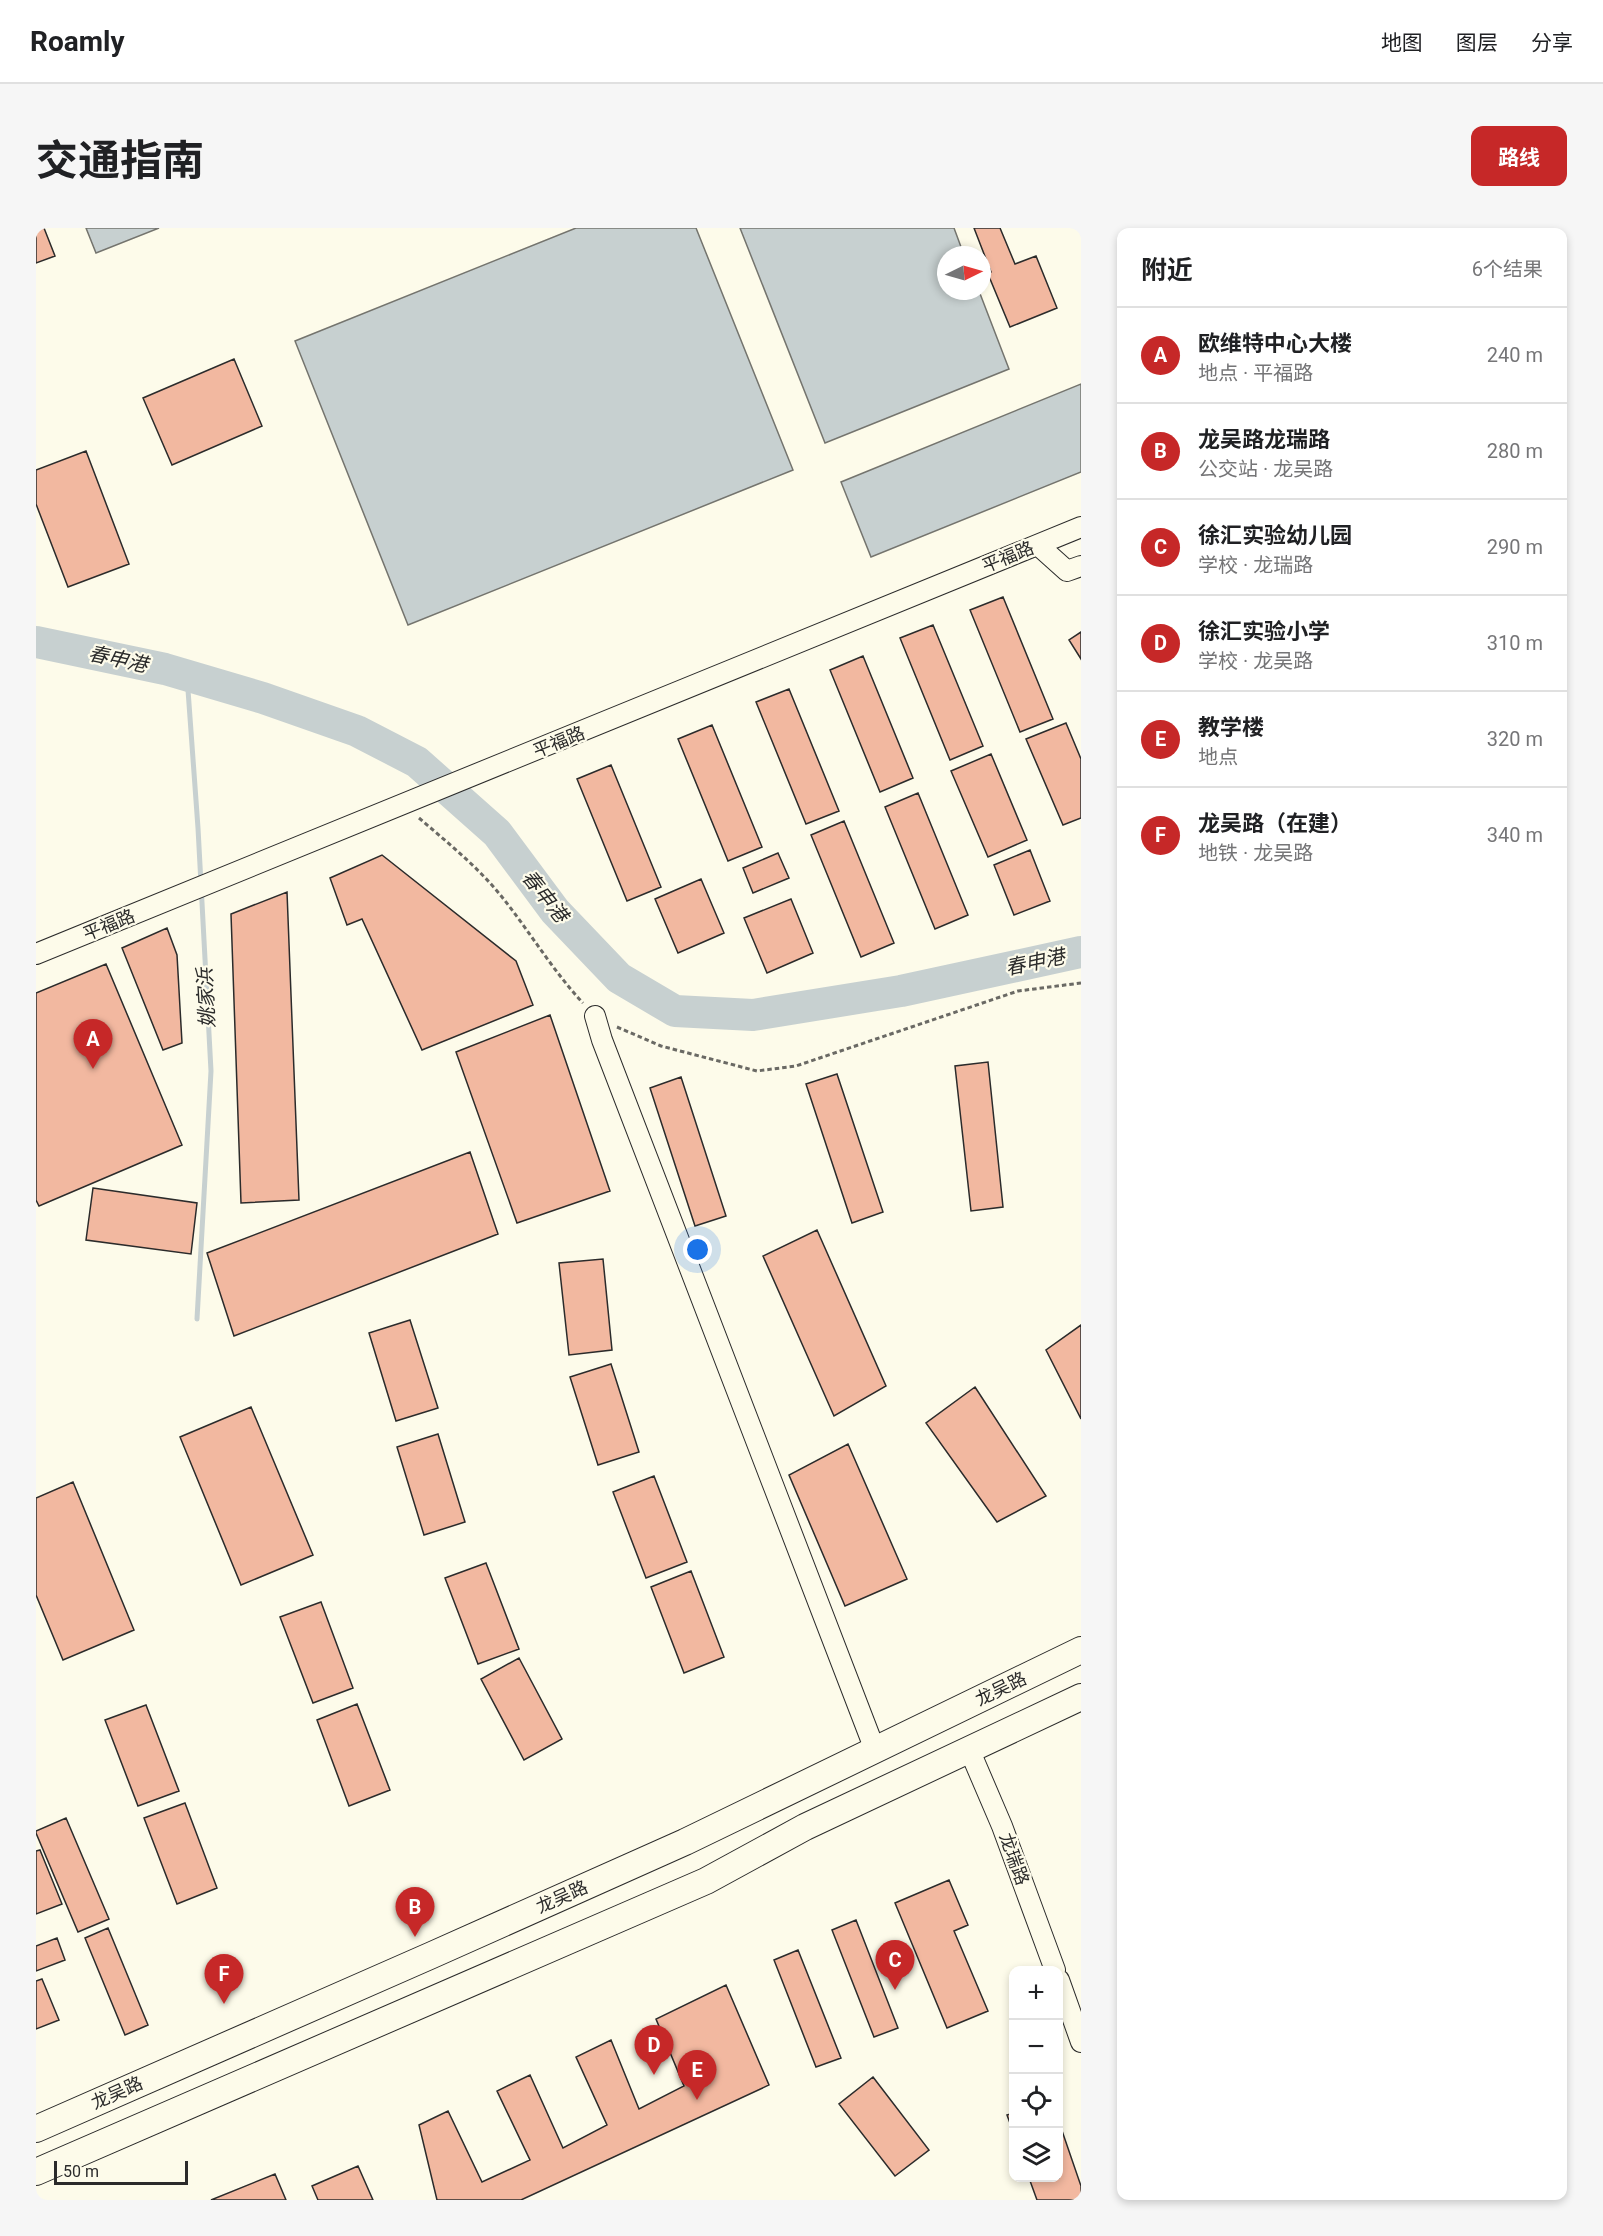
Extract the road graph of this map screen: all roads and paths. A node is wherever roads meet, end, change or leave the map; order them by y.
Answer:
1 (1081, 527) edge
2 (1038, 544) junction
3 (1081, 566) edge
4 (410, 803) junction
5 (36, 954) edge
6 (1081, 983) edge
7 (595, 1017) junction
8 (1081, 1650) edge
9 (1081, 1697) edge
10 (969, 1749) junction
11 (875, 1750) junction
12 (1053, 1966) edge
13 (1063, 1991) edge
14 (1081, 2042) edge
15 (36, 2129) edge
16 (36, 2172) edge

1 - 2 street, 平福路
2 - 3 street
2 - 4 street, 平福路
4 - 5 street, 平福路
4 - 7 path
6 - 7 path
7 - 11 street
8 - 11 main road, 龙吴路
9 - 10 main road
10 - 12 street, 龙瑞路
10 - 16 main road
11 - 15 main road, 龙吴路
13 - 14 street

